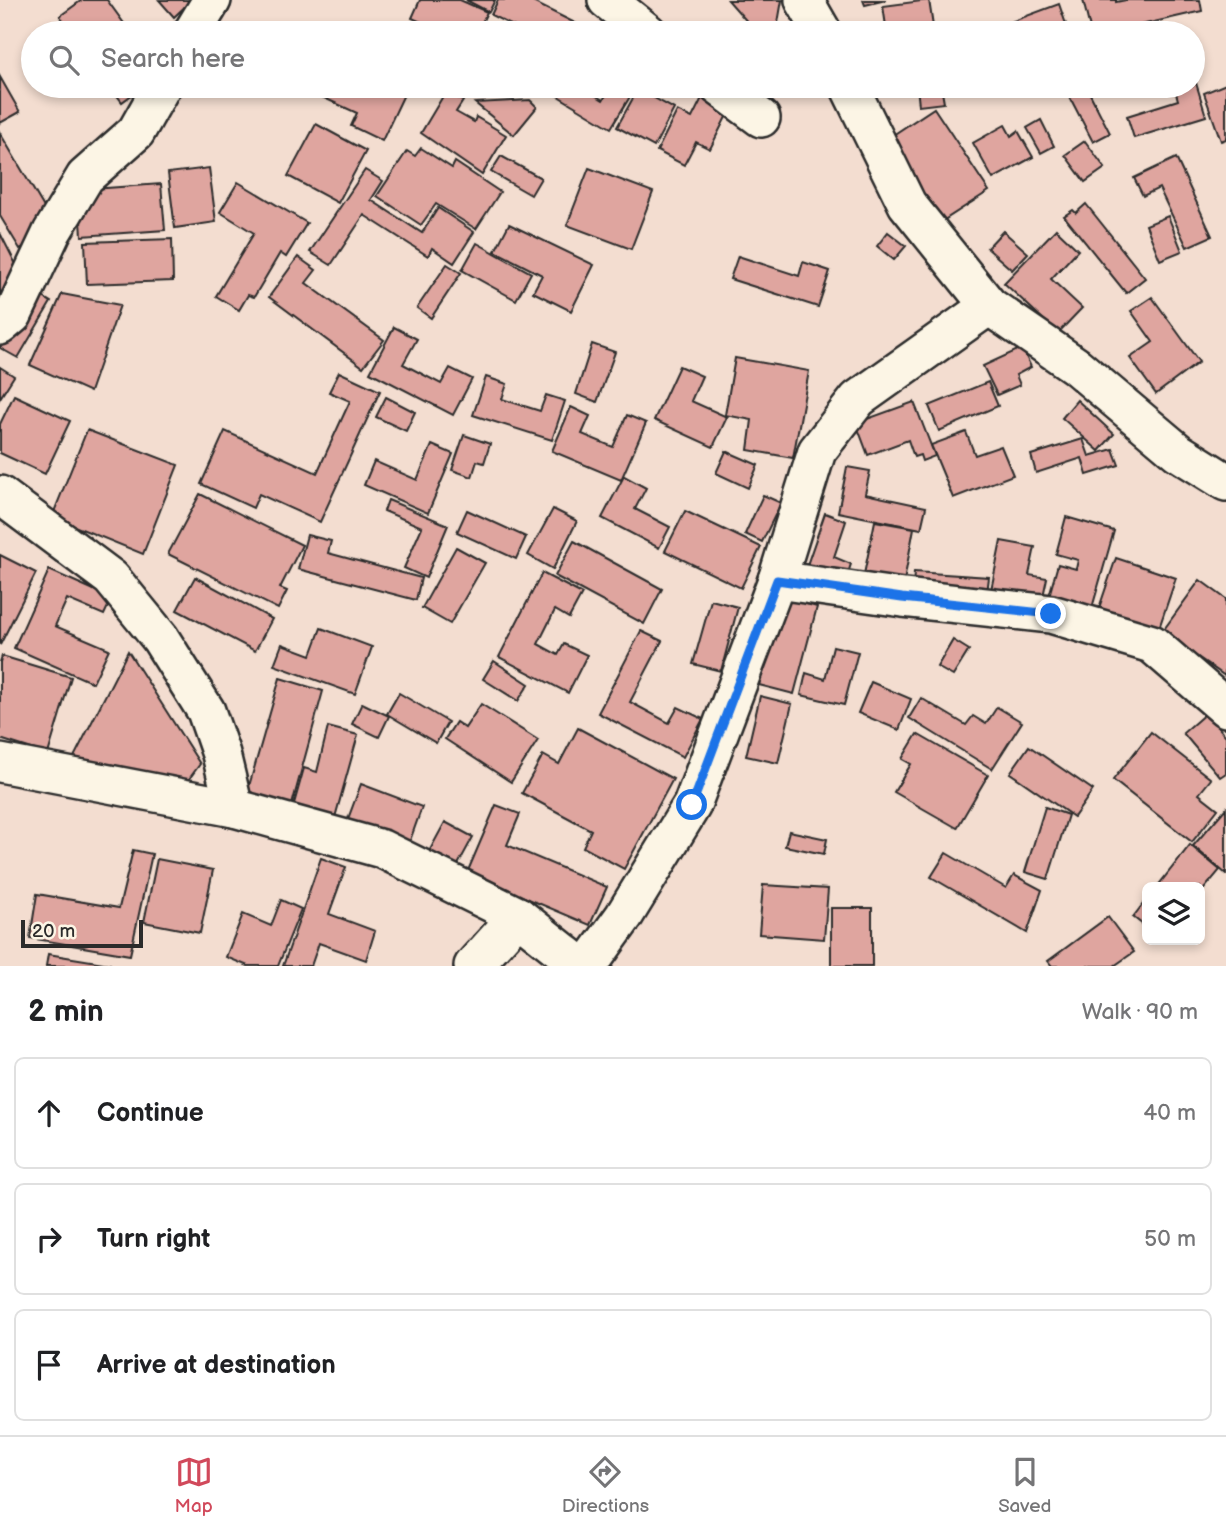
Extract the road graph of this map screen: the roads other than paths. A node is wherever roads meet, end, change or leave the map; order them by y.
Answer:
1 (212, 0) edge
2 (607, 0) edge
3 (804, 0) edge
4 (199, 21) edge
5 (633, 21) edge
6 (816, 21) edge
7 (155, 98) edge
8 (734, 98) edge
9 (855, 98) edge
10 (761, 118) dead end
11 (989, 306) junction
12 (0, 326) edge
13 (1226, 482) edge
14 (0, 495) edge
15 (777, 580) junction
16 (1226, 708) edge
17 (0, 764) edge
18 (234, 808) junction
19 (518, 916) junction
20 (474, 966) edge
21 (580, 966) edge
22 (588, 966) edge

1 - 4 street
2 - 5 street
3 - 6 street
7 - 12 street
8 - 10 street
9 - 11 street
11 - 13 street
11 - 15 street
14 - 18 street
15 - 16 street
15 - 22 street
17 - 18 street
18 - 19 street
19 - 20 street
19 - 21 street

